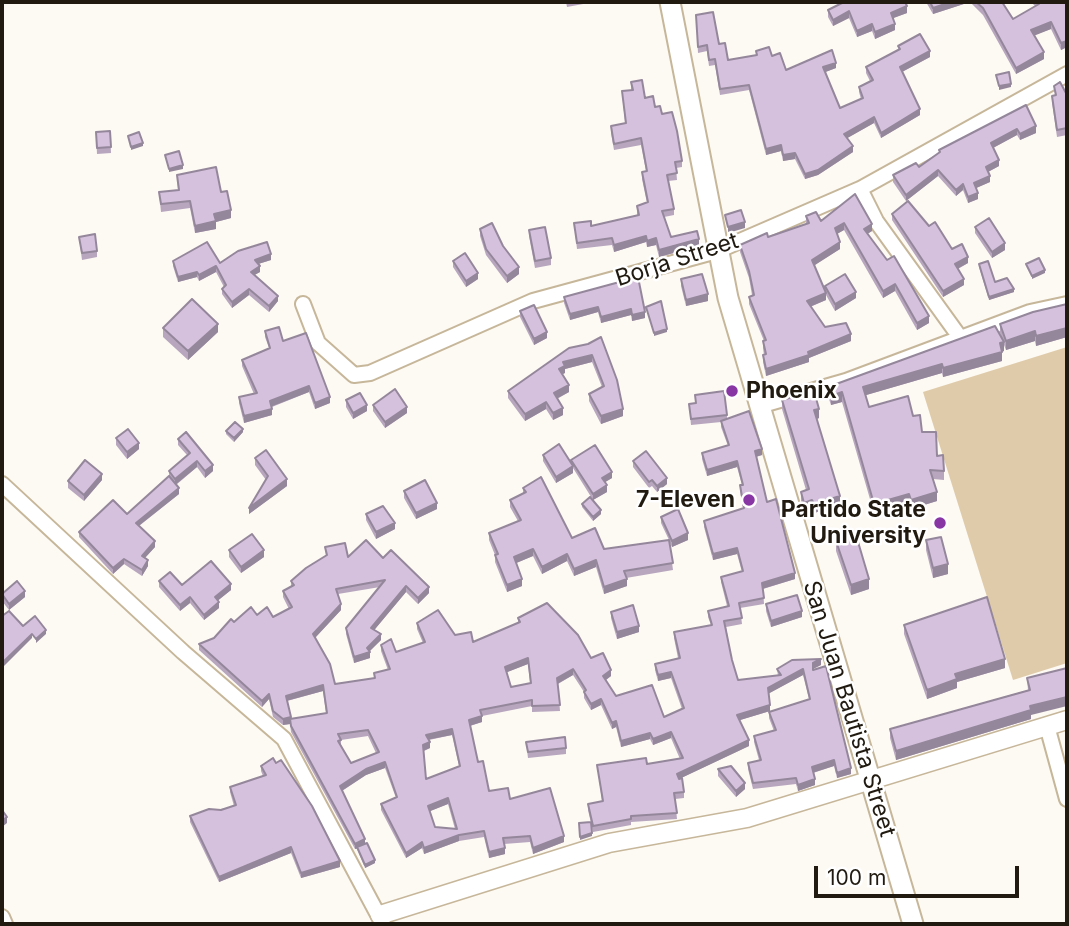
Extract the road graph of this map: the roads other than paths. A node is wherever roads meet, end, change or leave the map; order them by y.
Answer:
1 (670, 2) edge
2 (1067, 74) edge
3 (860, 189) junction
4 (717, 251) junction
5 (303, 304) dead end
6 (1067, 304) edge
7 (959, 336) junction
8 (759, 407) junction
9 (2, 484) edge
10 (1067, 720) edge
11 (1046, 726) junction
12 (872, 781) junction
13 (1067, 799) edge
14 (2, 917) edge
15 (382, 920) edge
16 (5, 924) edge
17 (913, 924) edge

1 - 4 main road, San Juan Bautista Street
2 - 3 street, Borja Street
3 - 4 street, Borja Street
3 - 7 street
4 - 5 street, Borja Street
4 - 8 main road, San Juan Bautista Street
6 - 7 street
7 - 8 street
8 - 12 main road, San Juan Bautista Street
9 - 15 street
10 - 11 street
11 - 12 street
11 - 13 street
12 - 15 street
12 - 17 main road, San Juan Bautista Street
14 - 16 street

